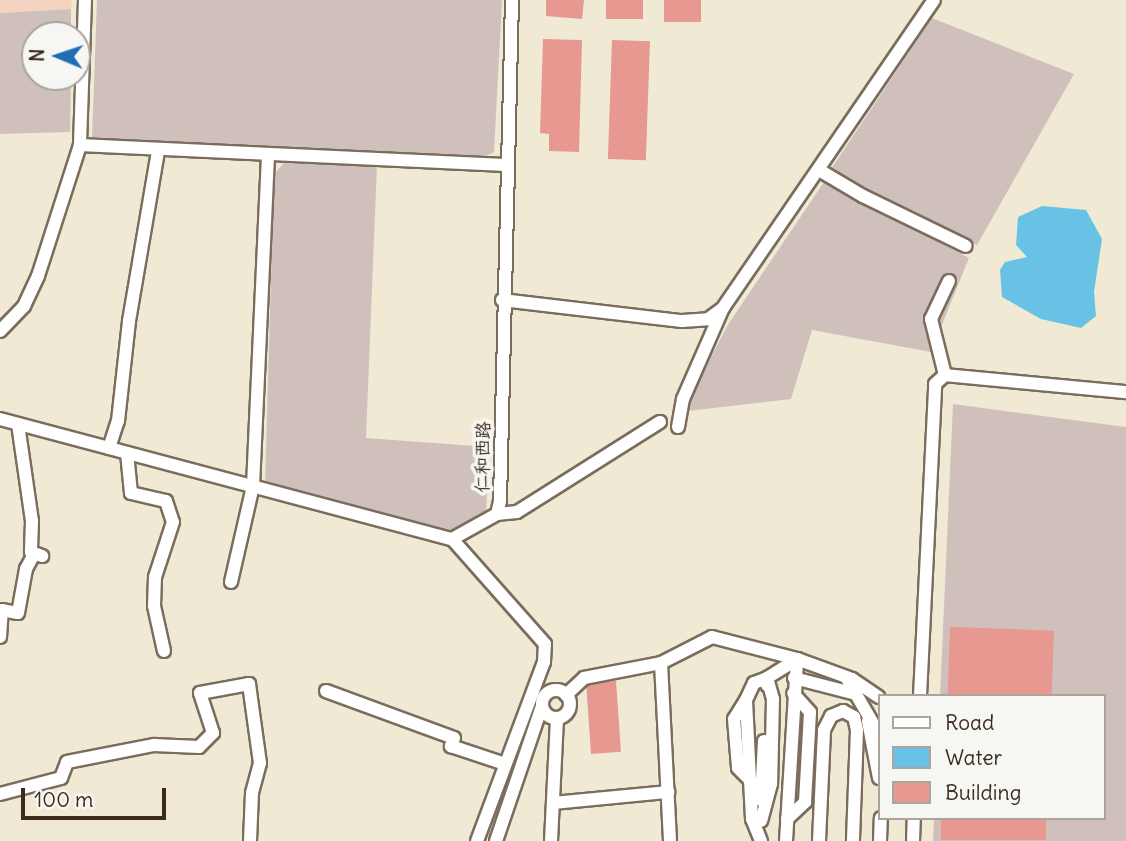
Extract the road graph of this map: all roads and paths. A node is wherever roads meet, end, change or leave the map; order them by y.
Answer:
1 (85, 0) edge
2 (512, 0) edge
3 (934, 0) edge
4 (80, 145) junction
5 (158, 151) junction
6 (268, 156) junction
7 (505, 164) junction
8 (820, 170) junction
9 (967, 246) dead end
10 (949, 281) dead end
11 (502, 300) junction
12 (723, 309) junction
13 (0, 331) edge
14 (945, 375) junction
15 (1126, 391) edge
16 (0, 419) edge
17 (660, 422) dead end
18 (18, 424) junction
19 (678, 427) dead end
20 (109, 448) junction
21 (127, 453) junction
22 (254, 486) junction
23 (497, 514) junction
24 (452, 539) junction
25 (231, 582) dead end
26 (0, 637) edge
27 (164, 651) dead end
28 (797, 659) junction
29 (661, 663) junction
30 (845, 677) junction
31 (768, 678) junction
32 (793, 678) junction
33 (326, 691) dead end
34 (856, 694) junction
35 (920, 694) edge
36 (566, 695) junction
37 (878, 696) edge
38 (542, 706) junction
39 (867, 714) junction
40 (557, 718) junction
41 (878, 732) edge
42 (505, 764) junction
43 (878, 773) edge
44 (667, 792) junction
45 (0, 794) edge
46 (553, 803) junction
47 (881, 820) edge
48 (914, 820) edge
49 (250, 841) edge
50 (477, 841) edge
51 (496, 841) edge
52 (551, 841) edge
53 (670, 841) edge
54 (761, 841) edge
55 (786, 841) edge
56 (819, 841) edge
57 (852, 841) edge
58 (880, 841) edge
59 (913, 841) edge

1 - 4 street
2 - 7 street, 仁和西路
3 - 8 street
4 - 5 street
4 - 13 street
5 - 6 street
5 - 20 street
6 - 7 street
6 - 22 street
7 - 11 street, 仁和西路
8 - 9 street
8 - 12 street
10 - 14 street
11 - 12 street
11 - 23 street, 仁和西路
12 - 19 street
14 - 15 street
14 - 35 street
16 - 18 street
17 - 23 street
18 - 20 street
18 - 26 street
20 - 21 street
21 - 22 street
21 - 27 street
22 - 24 street
22 - 25 street
23 - 24 street, 仁和西路
24 - 42 street
28 - 29 street
28 - 30 street
28 - 31 street
28 - 32 street
29 - 36 street
29 - 44 street
30 - 34 street
30 - 37 street
31 - 54 street
31 - 54 street
32 - 34 street
32 - 55 street
33 - 42 street
34 - 39 street
36 - 38 street
36 - 40 street
38 - 40 street
38 - 51 street
39 - 41 street
39 - 43 street
40 - 46 street
42 - 50 street
44 - 46 street
44 - 53 street
45 - 49 street
46 - 52 street
47 - 58 street
48 - 59 street
56 - 57 street

